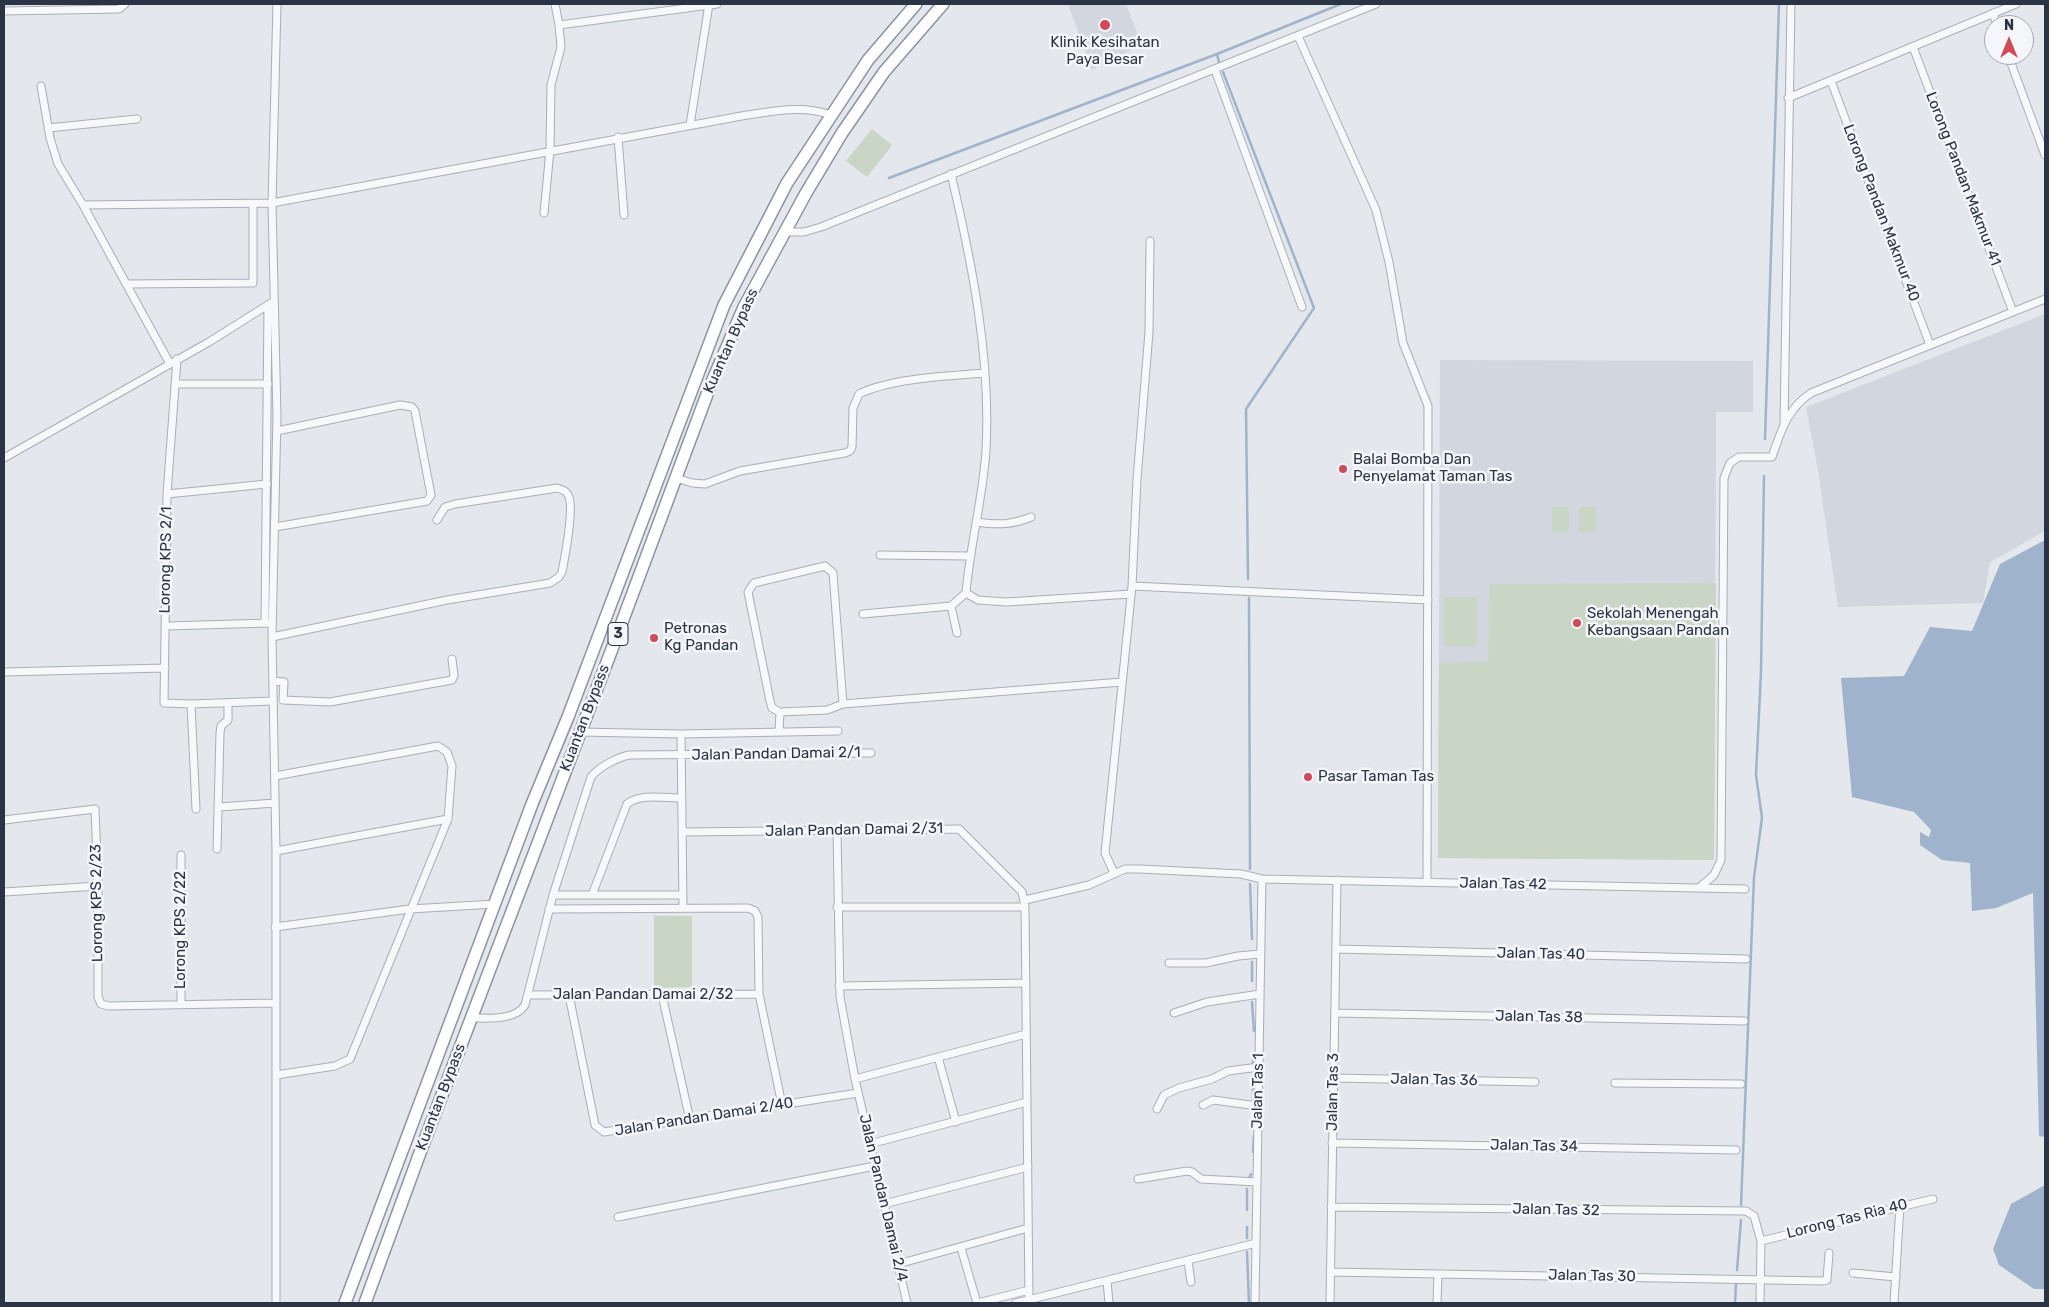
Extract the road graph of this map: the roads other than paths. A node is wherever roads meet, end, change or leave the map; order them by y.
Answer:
1 (125, 4) edge
2 (277, 4) edge
3 (555, 4) edge
4 (700, 4) edge
5 (708, 4) edge
6 (717, 4) edge
7 (916, 4) edge
8 (943, 4) edge
9 (1376, 4) edge
10 (1791, 4) edge
11 (2016, 4) edge
12 (87, 7) edge
13 (4, 11) edge
14 (1993, 13) joint
15 (559, 25) junction
16 (1298, 36) junction
17 (1913, 47) junction
18 (2012, 65) edge
19 (1216, 70) junction
20 (1831, 81) junction
21 (41, 86) dead end
22 (1788, 98) junction
23 (831, 115) junction
24 (137, 119) dead end
25 (690, 125) junction
26 (48, 128) junction
27 (618, 137) junction
28 (550, 150) junction
29 (2045, 156) edge
30 (951, 174) junction
31 (272, 203) junction
32 (83, 204) junction
33 (253, 204) junction
34 (544, 213) dead end
35 (624, 215) dead end
36 (784, 232) junction
37 (1150, 241) dead end
38 (126, 284) junction
39 (2045, 299) edge
40 (276, 300) junction
41 (268, 305) junction
42 (1302, 307) dead end
43 (2013, 312) junction
44 (1930, 345) junction
45 (177, 359) junction
46 (170, 364) junction
47 (985, 373) junction
48 (175, 384) junction
49 (268, 384) junction
50 (1784, 423) junction
51 (277, 431) junction
52 (4, 458) edge
53 (676, 478) junction
54 (267, 484) junction
55 (167, 494) junction
56 (1031, 517) dead end
57 (436, 520) dead end
58 (976, 522) junction
59 (275, 527) junction
60 (880, 555) dead end
61 (969, 556) junction
62 (1132, 590) junction
63 (966, 593) junction
64 (1428, 600) junction
65 (951, 606) junction
66 (863, 614) dead end
67 (274, 622) junction
68 (265, 623) junction
69 (166, 626) junction
70 (957, 632) dead end
71 (272, 637) junction
72 (452, 659) dead end
73 (165, 668) junction
74 (4, 672) edge
75 (273, 681) junction
76 (1122, 682) junction
77 (273, 701) junction
78 (228, 703) junction
79 (191, 704) junction
80 (843, 704) junction
81 (780, 712) junction
82 (838, 731) dead end
83 (579, 732) junction
84 (779, 732) junction
85 (681, 734) junction
86 (871, 753) dead end
87 (681, 756) junction
88 (275, 776) junction
89 (682, 798) junction
90 (275, 803) junction
91 (219, 807) junction
92 (196, 809) dead end
93 (448, 819) junction
94 (4, 820) edge
95 (837, 830) junction
96 (682, 832) junction
97 (217, 849) dead end
98 (276, 851) junction
99 (181, 855) dead end
100 (1114, 872) junction
101 (1262, 879) junction
102 (1337, 880) junction
103 (1427, 882) junction
104 (98, 886) junction
105 (1698, 888) junction
106 (1745, 889) dead end
107 (4, 892) edge
108 (553, 895) junction
109 (592, 895) junction
110 (683, 895) junction
111 (495, 904) junction
112 (1025, 904) junction
113 (837, 907) junction
114 (683, 908) junction
115 (549, 909) junction
116 (410, 910) junction
117 (275, 927) junction
118 (1336, 949) junction
119 (1260, 954) junction
120 (1746, 958) dead end
121 (1169, 963) dead end
122 (1026, 983) junction
123 (839, 986) junction
124 (758, 994) junction
125 (1260, 994) junction
126 (569, 995) junction
127 (662, 995) junction
128 (528, 996) junction
129 (275, 1003) junction
130 (181, 1005) junction
131 (1174, 1013) dead end
132 (1334, 1013) junction
133 (472, 1018) junction
134 (1744, 1021) dead end
135 (1026, 1034) junction
136 (938, 1057) junction
137 (1259, 1067) junction
138 (276, 1074) junction
139 (1334, 1078) junction
140 (855, 1079) junction
141 (1534, 1082) dead end
142 (1615, 1083) dead end
143 (1741, 1084) dead end
144 (858, 1093) junction
145 (1027, 1102) junction
146 (782, 1104) junction
147 (1203, 1105) dead end
148 (1258, 1106) junction
149 (1156, 1108) dead end
150 (690, 1120) junction
151 (956, 1122) junction
152 (1332, 1143) junction
153 (870, 1144) junction
154 (1736, 1150) dead end
155 (875, 1166) junction
156 (1028, 1167) junction
157 (1138, 1179) dead end
158 (1257, 1182) junction
159 (1933, 1199) dead end
160 (884, 1204) junction
161 (1900, 1206) junction
162 (1331, 1207) junction
163 (618, 1217) dead end
164 (1028, 1228) junction
165 (1761, 1241) junction
166 (1256, 1244) junction
167 (961, 1248) junction
168 (1830, 1253) dead end
169 (1188, 1261) junction
170 (898, 1264) junction
171 (1330, 1272) junction
172 (1438, 1274) junction
173 (1853, 1274) dead end
174 (1896, 1277) junction
175 (1760, 1279) junction
176 (1107, 1281) junction
177 (1191, 1282) dead end
178 (1029, 1290) junction
179 (1029, 1300) junction
180 (276, 1303) edge
181 (345, 1303) edge
182 (365, 1303) edge
183 (907, 1303) edge
184 (977, 1303) edge
185 (1016, 1303) edge
186 (1109, 1303) edge
187 (1255, 1303) edge
188 (1330, 1303) edge
189 (1437, 1303) edge
190 (1760, 1303) edge
191 (1894, 1303) edge

1 - 12 street
2 - 31 street
3 - 15 street
4 - 5 street
4 - 15 street
5 - 6 street
5 - 25 street
7 - 23 highway, Kuantan Bypass / 3
8 - 36 highway, Kuantan Bypass / 3
9 - 16 street
10 - 22 street
11 - 14 street
12 - 13 street
14 - 17 street
15 - 28 street
16 - 19 street
16 - 64 street
17 - 20 street
17 - 43 street, Lorong Pandan Makmur 41
18 - 29 street
19 - 30 street
19 - 42 street
20 - 22 street
20 - 44 street, Lorong Pandan Makmur 40
21 - 26 street
22 - 50 street
23 - 25 street
23 - 111 highway, Kuantan Bypass / 3
24 - 26 street
25 - 27 street
26 - 32 street
27 - 28 street
27 - 35 street
28 - 31 street
28 - 34 street
30 - 36 street
30 - 47 street
31 - 33 street
31 - 40 street
32 - 33 street
32 - 38 street
33 - 38 street
36 - 53 highway, Kuantan Bypass / 3
37 - 62 street
38 - 46 street
39 - 43 street
40 - 41 street
40 - 51 street
41 - 45 street
41 - 49 street
43 - 44 street
44 - 50 street
45 - 46 street
45 - 48 street, Lorong KPS 2/1
46 - 52 street
47 - 53 street
47 - 58 street
48 - 49 street
48 - 55 street, Lorong KPS 2/1
49 - 54 street
50 - 105 street
51 - 59 street
51 - 59 street
53 - 83 highway, Kuantan Bypass / 3
54 - 55 street
54 - 68 street
55 - 69 street, Lorong KPS 2/1
56 - 58 street
57 - 71 street
58 - 61 street
59 - 67 street
60 - 61 street
61 - 63 street
62 - 63 street
62 - 64 street
62 - 76 street
63 - 65 street
64 - 103 street
65 - 66 street
65 - 70 street
67 - 68 street
67 - 71 street
68 - 69 street
69 - 73 street, Lorong KPS 2/1
71 - 75 street
72 - 75 street
73 - 74 street
73 - 79 street, Lorong KPS 2/1
75 - 77 street
76 - 80 street
76 - 100 street
77 - 78 street
77 - 88 street
78 - 79 street
78 - 91 street
79 - 92 street
80 - 81 street
80 - 81 street
81 - 84 street
82 - 84 street
83 - 85 street
83 - 133 highway, Kuantan Bypass / 3
84 - 85 street
85 - 87 street
86 - 87 street, Jalan Pandan Damai 2/1
87 - 89 street
87 - 108 street, Jalan Pandan Damai 2/1
88 - 90 street
88 - 93 street
89 - 96 street
89 - 109 street
90 - 91 street
90 - 98 street
91 - 97 street
93 - 98 street
93 - 116 street
94 - 104 street, Lorong KPS 2/23
95 - 96 street, Jalan Pandan Damai 2/31
95 - 112 street, Jalan Pandan Damai 2/31
95 - 113 street, Jalan Pandan Damai 2/4
96 - 110 street
98 - 117 street
99 - 130 street, Lorong KPS 2/22
100 - 101 street, Jalan Tas 42
100 - 112 street, Jalan Tas 42
101 - 102 street, Jalan Tas 42
101 - 119 street, Jalan Tas 1
102 - 103 street, Jalan Tas 42
102 - 118 street, Jalan Tas 3
103 - 105 street, Jalan Tas 42
104 - 107 street
104 - 130 street, Lorong KPS 2/23
105 - 106 street, Jalan Tas 42
108 - 109 street
108 - 115 street, Jalan Pandan Damai 2/1
109 - 110 street
110 - 114 street
111 - 116 street
111 - 181 highway, Kuantan Bypass / 3
112 - 113 street, Jalan Tas 42
112 - 122 street
113 - 123 street, Jalan Pandan Damai 2/4
114 - 115 street
114 - 124 street
115 - 128 street, Jalan Pandan Damai 2/1
116 - 117 street
116 - 138 street
117 - 129 street
118 - 120 street, Jalan Tas 40
118 - 132 street, Jalan Tas 3
119 - 121 street
119 - 125 street, Jalan Tas 1
122 - 123 street
122 - 135 street
123 - 140 street, Jalan Pandan Damai 2/4
124 - 127 street, Jalan Pandan Damai 2/32
124 - 146 street
125 - 131 street
125 - 137 street, Jalan Tas 1
126 - 127 street, Jalan Pandan Damai 2/32
126 - 128 street, Jalan Pandan Damai 2/32
126 - 150 street, Jalan Pandan Damai 2/40
127 - 150 street
128 - 133 street
129 - 130 street
129 - 138 street
132 - 134 street, Jalan Tas 38
132 - 139 street, Jalan Tas 3
133 - 182 highway, Kuantan Bypass / 3
135 - 136 street
135 - 145 street
136 - 140 street
136 - 151 street
137 - 148 street, Jalan Tas 1
137 - 149 street
138 - 180 street
139 - 141 street, Jalan Tas 36
139 - 152 street, Jalan Tas 3
140 - 144 street, Jalan Pandan Damai 2/4
142 - 143 street
144 - 146 street, Jalan Pandan Damai 2/40
144 - 153 street, Jalan Pandan Damai 2/4
145 - 151 street
145 - 156 street
146 - 150 street, Jalan Pandan Damai 2/40
147 - 148 street
148 - 158 street, Jalan Tas 1
151 - 153 street
152 - 154 street, Jalan Tas 34
152 - 162 street, Jalan Tas 3
153 - 155 street, Jalan Pandan Damai 2/4
155 - 160 street, Jalan Pandan Damai 2/4
155 - 163 street
156 - 160 street
156 - 164 street
157 - 158 street
158 - 166 street, Jalan Tas 1
159 - 161 street, Lorong Tas Ria 40
160 - 170 street, Jalan Pandan Damai 2/4
161 - 165 street, Lorong Tas Ria 40
161 - 174 street
162 - 165 street, Jalan Tas 32
162 - 171 street, Jalan Tas 3
164 - 167 street
164 - 178 street
165 - 175 street, Jalan Tas 32
166 - 169 street
166 - 187 street, Jalan Tas 1
167 - 170 street
167 - 184 street
168 - 175 street, Jalan Tas 30
169 - 176 street
169 - 177 street
170 - 183 street, Jalan Pandan Damai 2/4
171 - 172 street, Jalan Tas 30
171 - 188 street, Jalan Tas 3
172 - 175 street, Jalan Tas 30
172 - 189 street
173 - 174 street
174 - 191 street
175 - 190 street, Jalan Tas 32
176 - 179 street
176 - 186 street
178 - 179 street
178 - 184 street
179 - 185 street

